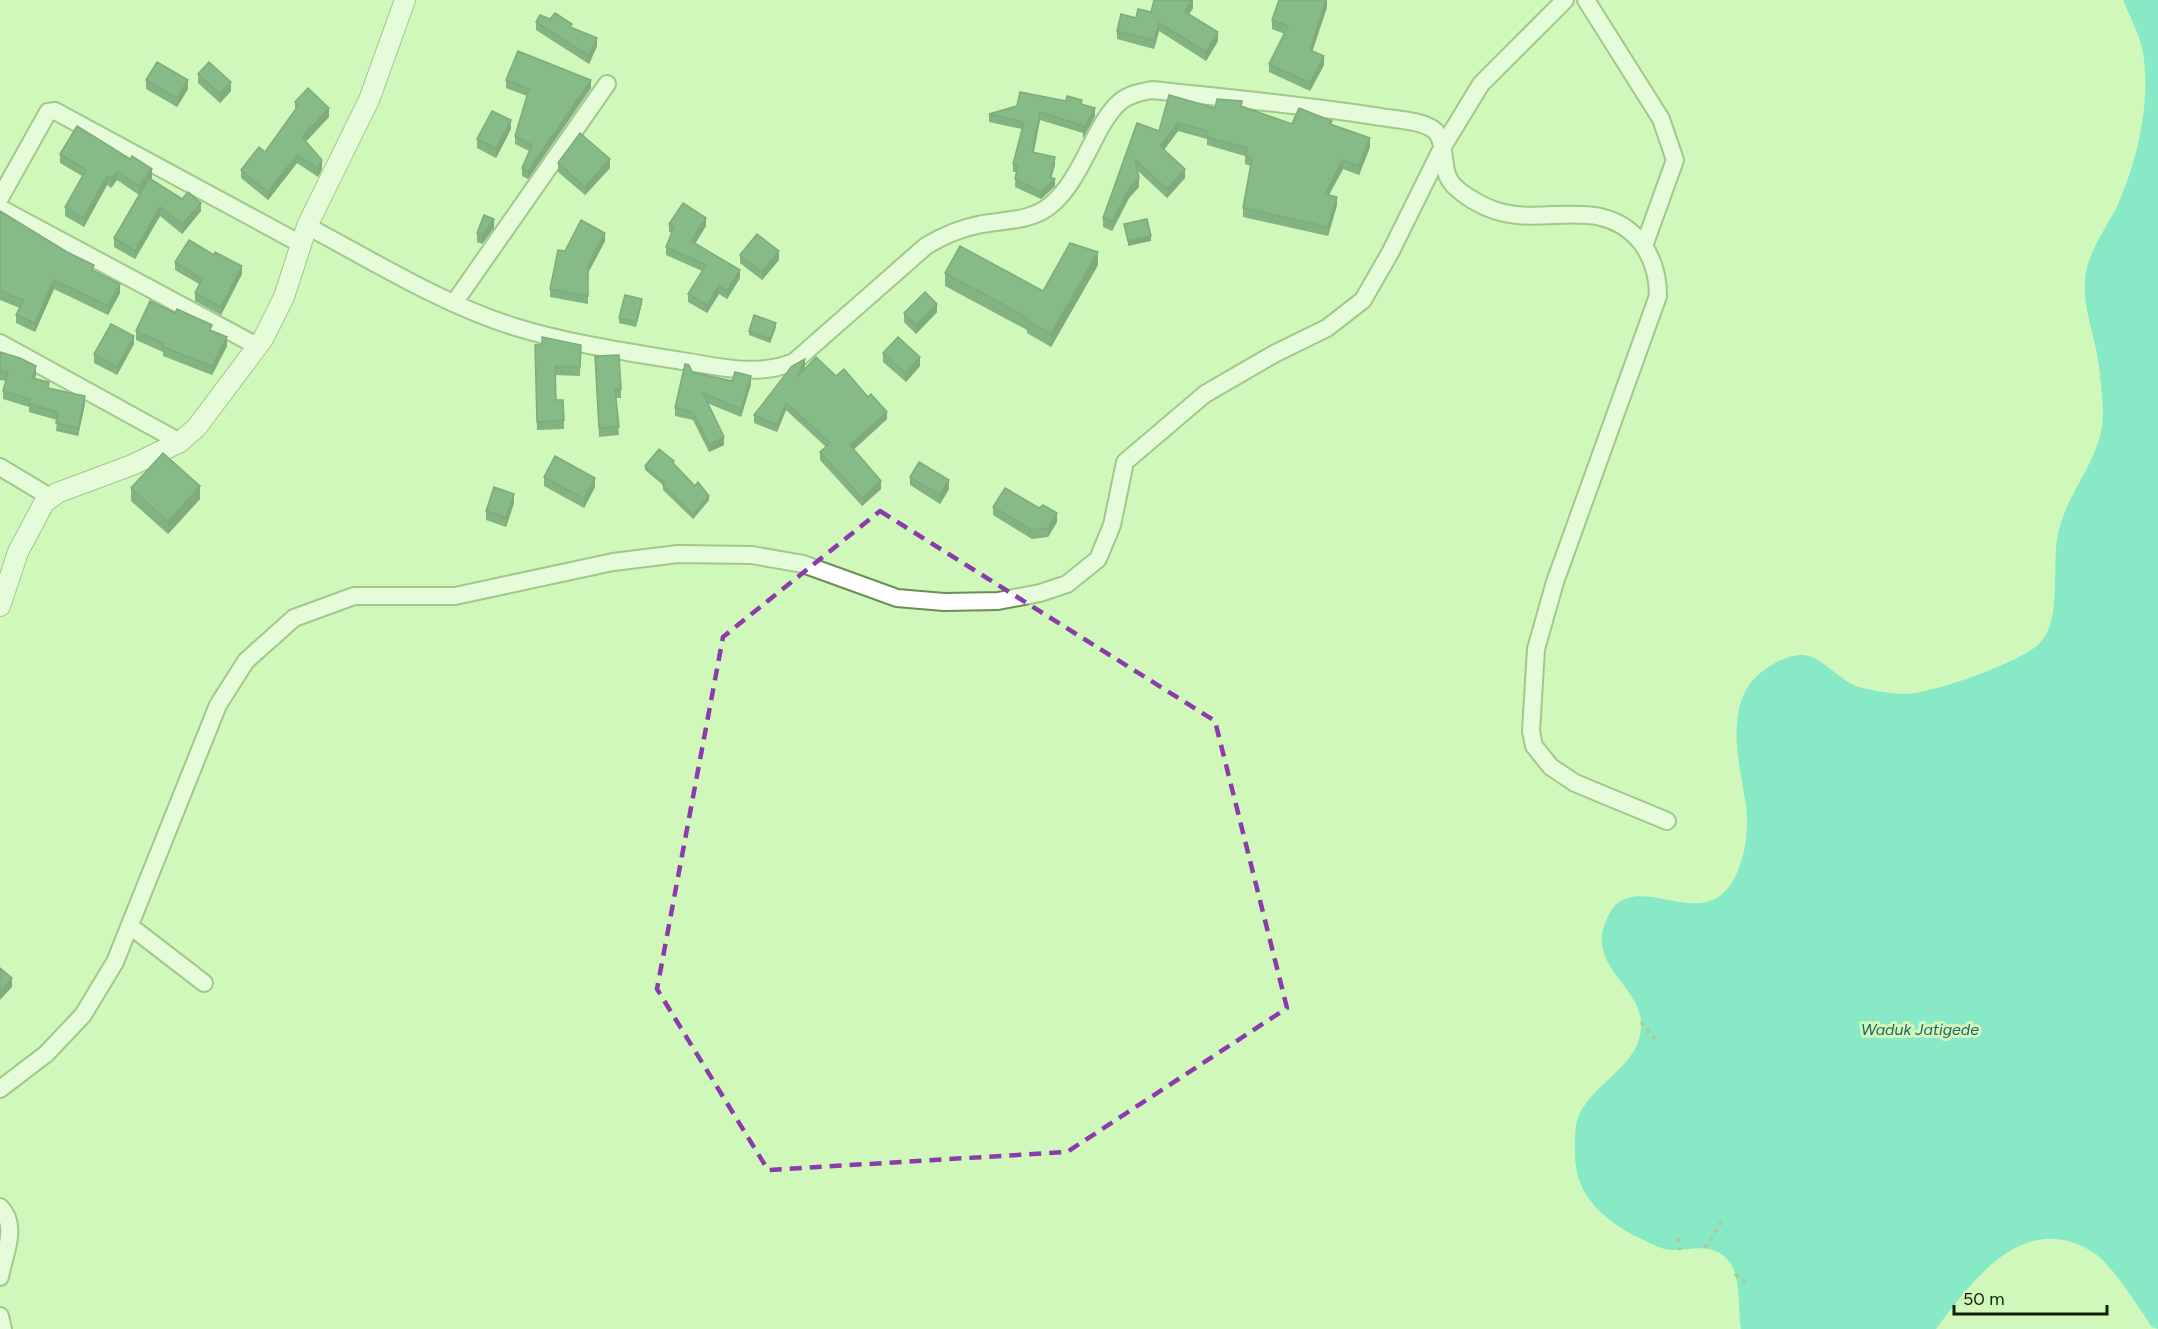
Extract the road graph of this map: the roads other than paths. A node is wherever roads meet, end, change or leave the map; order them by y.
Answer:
1 (405, 0) edge
2 (1565, 0) edge
3 (1586, 0) edge
4 (607, 84) dead end
5 (1442, 148) junction
6 (0, 198) edge
7 (0, 208) edge
8 (303, 235) junction
9 (1644, 246) junction
10 (454, 303) junction
11 (0, 343) edge
12 (257, 346) junction
13 (180, 442) junction
14 (0, 467) edge
15 (50, 497) junction
16 (0, 604) edge
17 (1667, 821) dead end
18 (130, 926) junction
19 (204, 983) dead end
20 (0, 1089) edge
21 (0, 1207) edge
22 (0, 1277) edge
23 (0, 1316) edge
24 (3, 1329) edge

1 - 8 street
2 - 5 street
3 - 9 street
4 - 10 street
5 - 9 street
5 - 10 street
5 - 18 street
6 - 8 street
7 - 12 street
8 - 10 street
8 - 12 street
9 - 17 street
11 - 13 street
12 - 13 street
13 - 15 street
14 - 15 street
15 - 16 street
18 - 19 street
18 - 20 street
21 - 22 street
23 - 24 street

